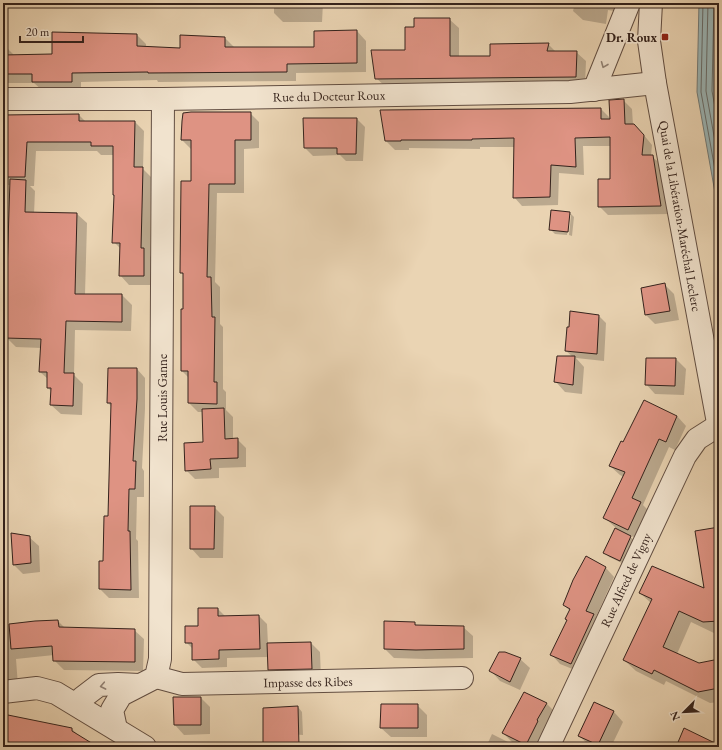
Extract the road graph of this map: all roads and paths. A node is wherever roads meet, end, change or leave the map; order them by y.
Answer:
1 (629, 3) edge
2 (651, 3) edge
3 (655, 83) junction
4 (594, 90) junction
5 (3, 99) edge
6 (163, 99) junction
7 (719, 426) edge
8 (462, 678) dead end
9 (147, 681) junction
10 (3, 692) edge
11 (83, 709) junction
12 (116, 729) junction
13 (145, 747) edge
14 (548, 747) edge

1 -> 4 street
2 - 3 street, Quai de la Libération-Maréchal Leclerc
3 - 4 street, Rue du Docteur Roux
3 - 7 street, Quai de la Libération-Maréchal Leclerc
4 - 6 street, Rue du Docteur Roux
5 - 6 street, Rue du Docteur Roux
6 - 9 street, Rue Louis Ganne
7 - 14 street, Rue Alfred de Vigny
8 - 9 street, Impasse des Ribes
9 -> 11 street, Impasse des Ribes
9 - 12 street
10 - 11 street
11 - 12 street
12 - 13 street

